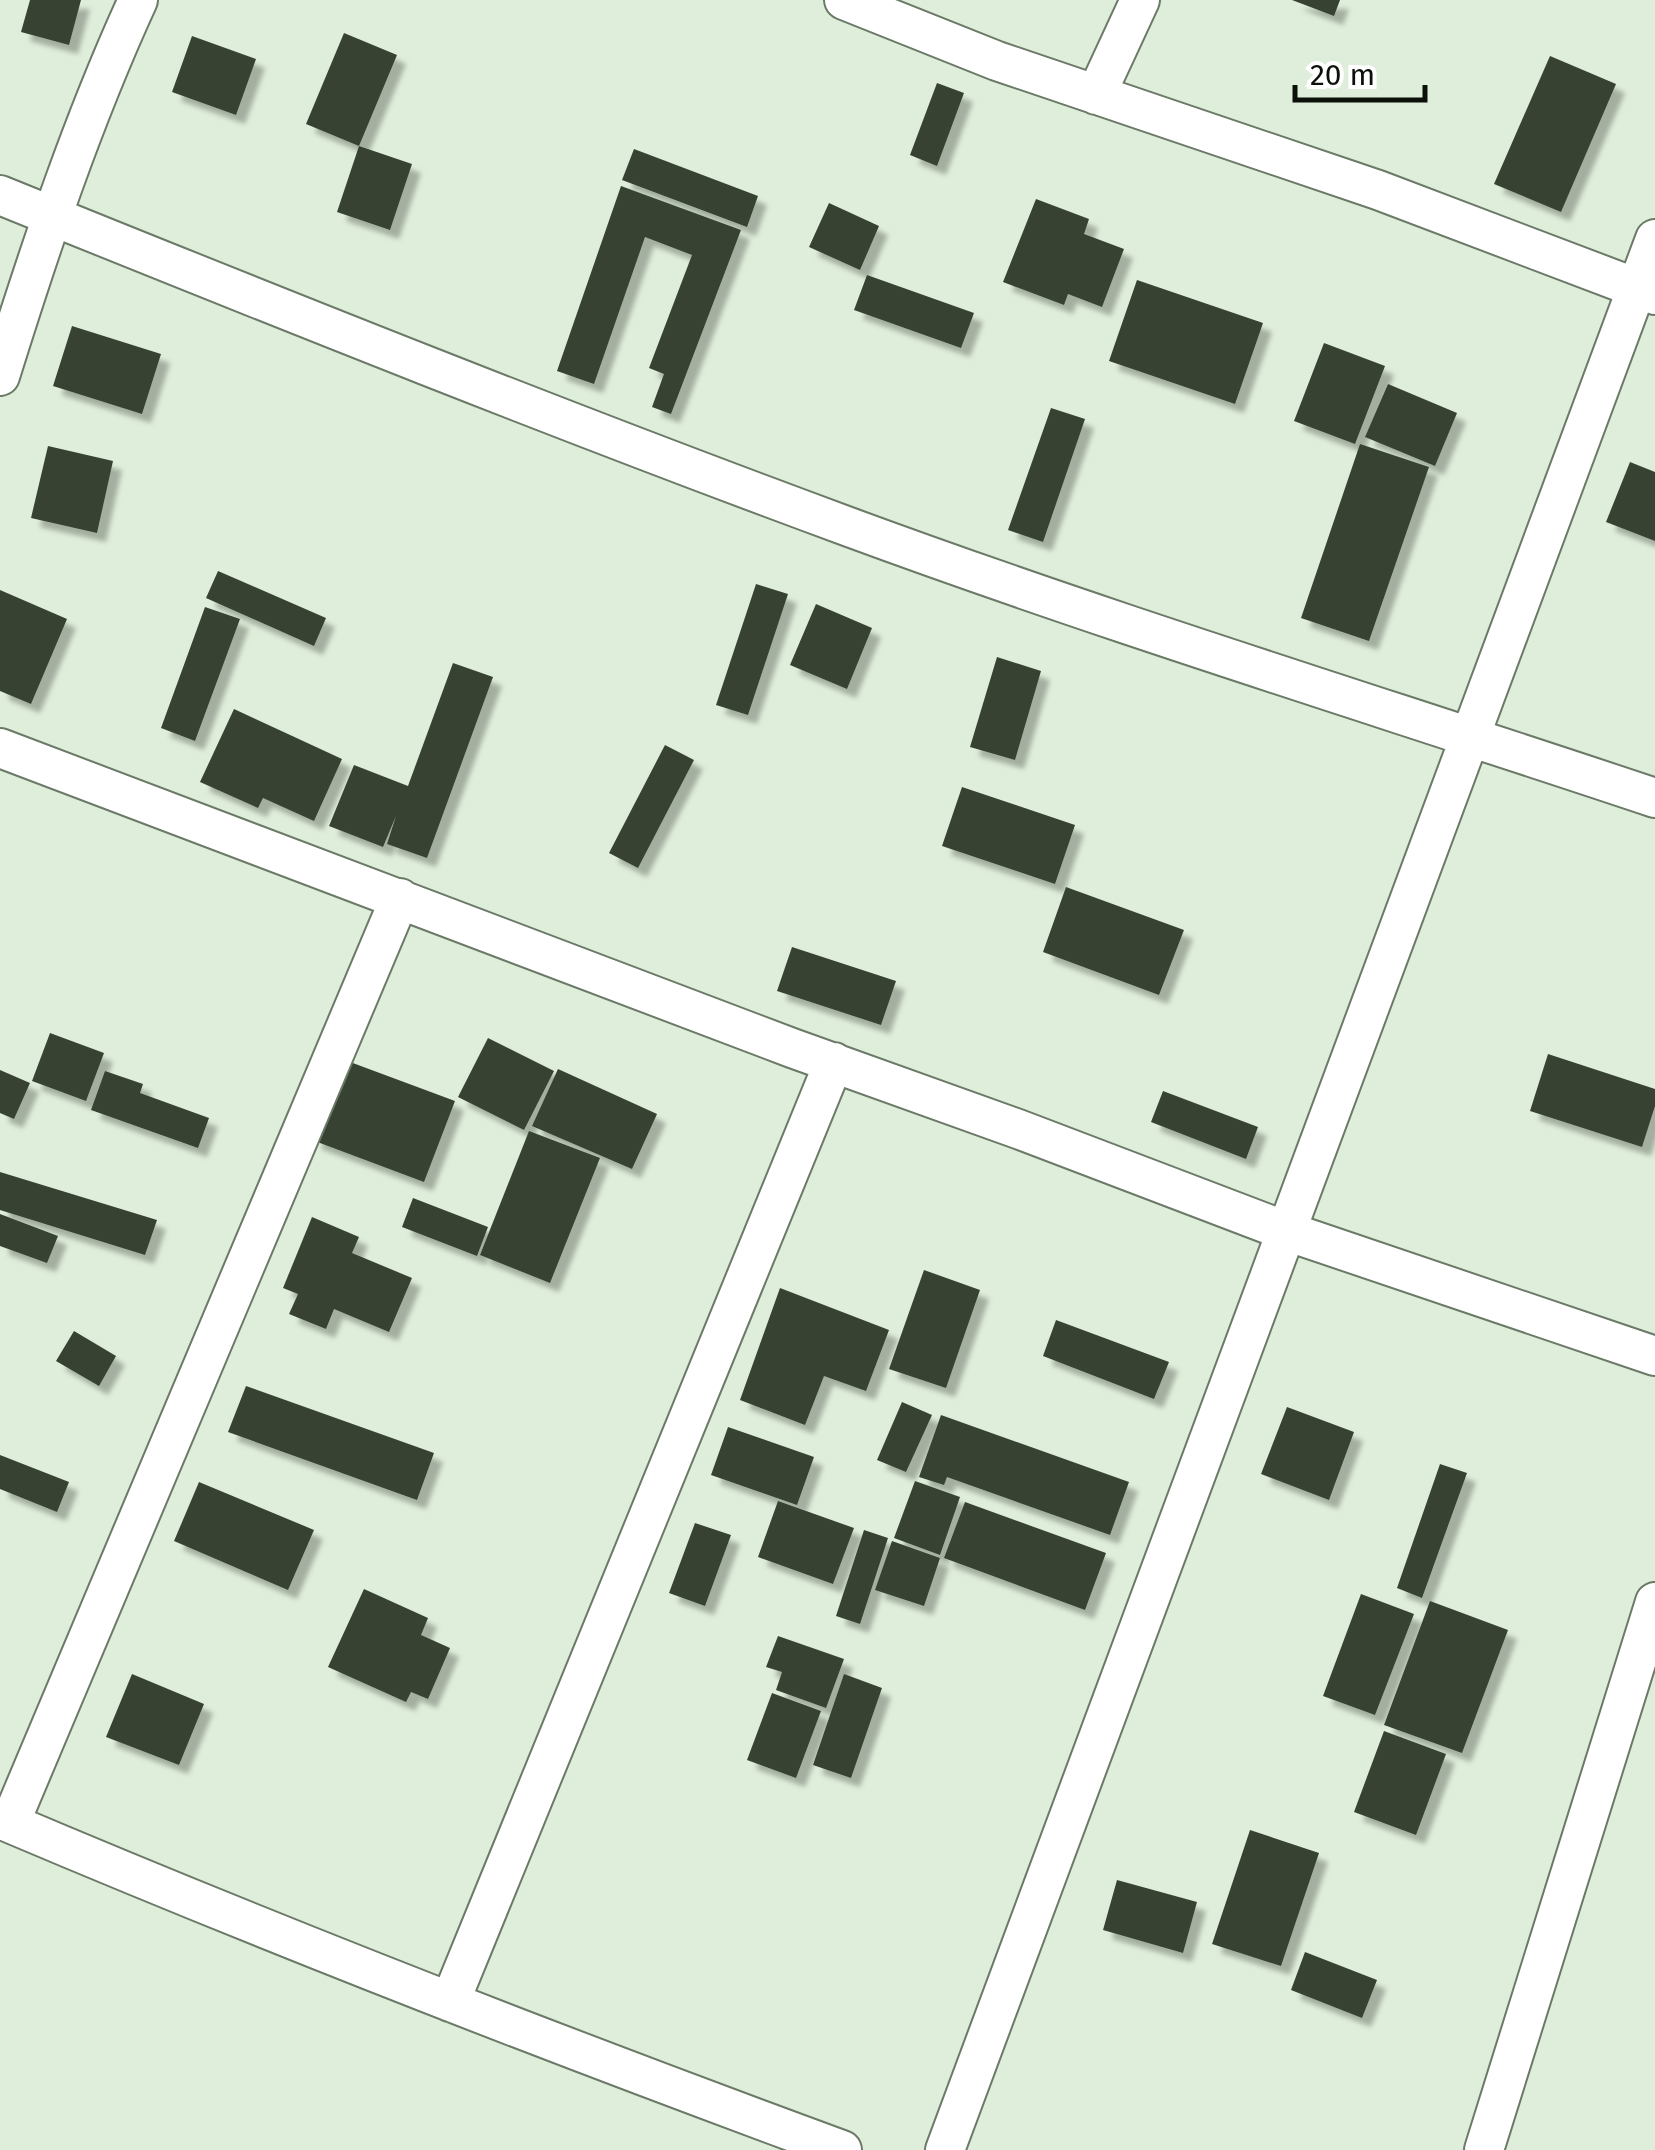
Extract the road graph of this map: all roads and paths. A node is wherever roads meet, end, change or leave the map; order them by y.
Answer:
1 (138, 0) edge
2 (844, 0) edge
3 (1140, 0) edge
4 (1096, 95) junction
5 (0, 194) edge
6 (51, 215) junction
7 (1655, 239) edge
8 (1646, 292) edge
9 (0, 376) edge
10 (1470, 736) junction
11 (0, 748) edge
12 (1655, 798) edge
13 (400, 898) junction
14 (834, 1062) junction
15 (1286, 1231) junction
16 (1655, 1356) edge
17 (1655, 1602) edge
18 (5, 1821) edge
19 (450, 2002) junction
20 (842, 2150) edge
21 (945, 2150) edge
22 (1484, 2150) edge

1 - 6 street
2 - 4 street
3 - 4 street
4 - 8 street
5 - 6 street
6 - 9 street
6 - 10 street
7 - 8 street
8 - 10 street
10 - 12 street
10 - 15 street
11 - 13 street
13 - 14 street
13 - 18 street
14 - 15 street
14 - 19 street
15 - 16 street
15 - 21 street
17 - 22 street
18 - 19 street
19 - 20 street

